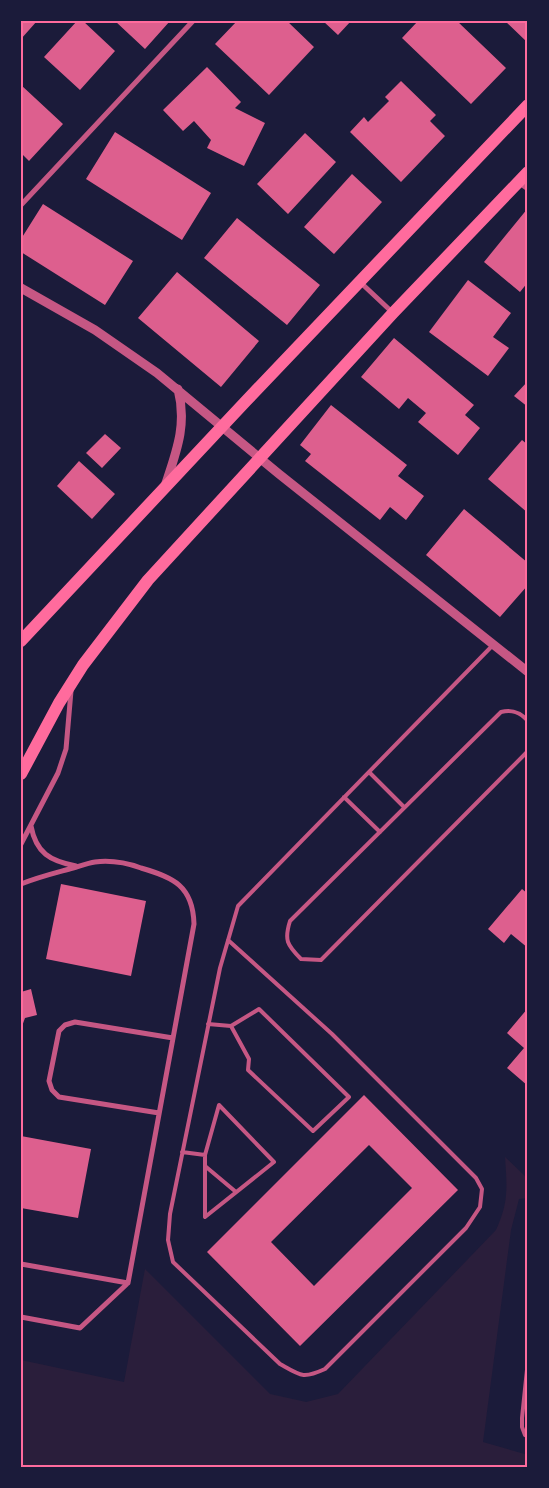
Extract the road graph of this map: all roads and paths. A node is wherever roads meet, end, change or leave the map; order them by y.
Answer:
1 (193, 21) edge
2 (528, 106) edge
3 (528, 172) edge
4 (523, 185) edge
5 (21, 205) edge
6 (360, 281) junction
7 (21, 288) edge
8 (393, 313) junction
9 (178, 389) junction
10 (222, 427) junction
11 (260, 457) junction
12 (164, 488) junction
13 (21, 641) edge
14 (494, 644) junction
15 (528, 672) edge
16 (72, 683) junction
17 (528, 721) edge
18 (528, 751) edge
19 (369, 772) junction
20 (21, 774) edge
21 (344, 797) junction
22 (404, 807) junction
23 (31, 825) junction
24 (380, 832) junction
25 (21, 844) edge
26 (79, 866) junction
27 (21, 884) edge
28 (228, 940) junction
29 (208, 1024) junction
30 (230, 1026) junction
31 (173, 1038) junction
32 (159, 1113) junction
33 (182, 1152) junction
34 (205, 1155) junction
35 (205, 1166) junction
36 (236, 1192) junction
37 (21, 1264) edge
38 (128, 1283) junction
39 (21, 1317) edge
40 (528, 1360) edge
41 (527, 1379) edge
42 (528, 1436) edge

1 - 5 street
2 - 6 main road
3 - 4 main road
4 - 8 main road
6 - 8 street
6 - 10 main road
7 - 9 street
8 - 11 main road
9 - 10 street
9 - 12 street
10 - 11 street
10 - 12 main road
11 - 14 street
11 - 16 main road
12 - 13 main road
14 - 15 street
14 - 19 lane
16 - 20 main road
16 - 23 street
17 - 22 lane
18 - 24 lane
19 - 21 lane
19 - 22 lane
21 - 24 lane
21 - 28 lane
22 - 24 lane
23 - 25 street
23 - 26 street
26 - 27 street
26 - 31 street
28 - 29 lane
28 - 33 lane
29 - 30 lane
29 - 33 lane
30 - 30 lane
31 - 32 street
31 - 32 street
32 - 38 street
33 - 34 lane
34 - 35 lane
34 - 36 lane
35 - 36 lane
35 - 36 lane
37 - 38 street
38 - 39 street
40 - 41 lane
41 - 42 lane

